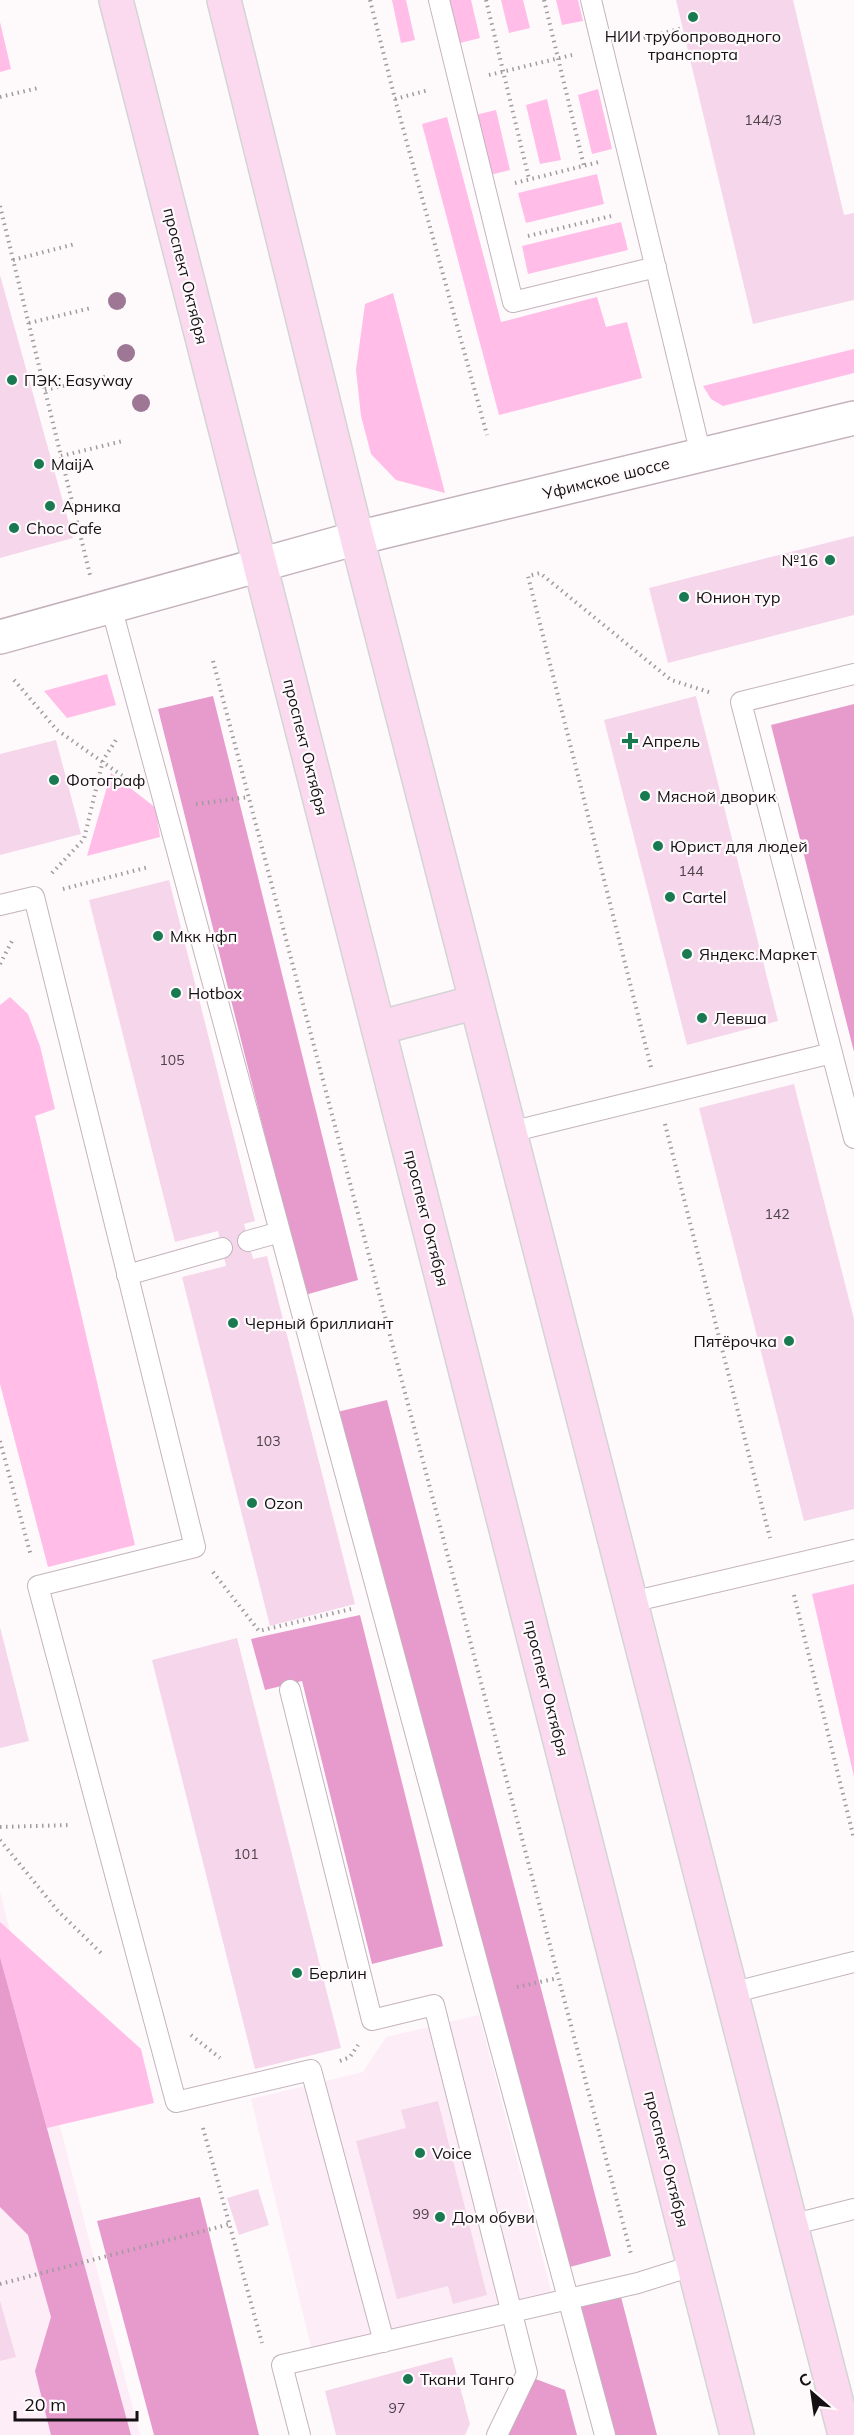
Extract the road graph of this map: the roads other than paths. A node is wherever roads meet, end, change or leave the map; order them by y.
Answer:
1 (116, 0) edge
2 (224, 0) edge
3 (439, 0) edge
4 (591, 0) edge
5 (656, 267) junction
6 (854, 418) edge
7 (701, 455) junction
8 (357, 538) junction
9 (259, 565) junction
10 (101, 595) junction
11 (0, 637) edge
12 (854, 674) edge
13 (0, 905) edge
14 (476, 1002) junction
15 (378, 1028) junction
16 (832, 1053) junction
17 (510, 1132) junction
18 (854, 1138) edge
19 (280, 1232) junction
20 (248, 1241) dead end
21 (222, 1248) dead end
22 (127, 1275) junction
23 (854, 1550) edge
24 (631, 1602) junction
25 (290, 1690) dead end
26 (854, 1962) edge
27 (731, 1993) junction
28 (854, 2209) edge
29 (790, 2225) junction
30 (695, 2265) junction
31 (569, 2299) junction
32 (512, 2313) junction
33 (384, 2342) junction
34 (300, 2435) edge
35 (497, 2435) edge
36 (605, 2435) edge
37 (737, 2435) edge
38 (844, 2435) edge

1 - 9 main road, проспект Октября
2 - 8 main road
3 - 5 lane
4 - 5 lane
5 - 7 lane
6 - 7 main road, Уфимское шоссе
7 - 8 main road, Уфимское шоссе
8 - 9 main road, Уфимское шоссе
8 - 14 main road
9 - 10 main road, Уфимское шоссе
9 - 15 main road, проспект Октября
10 - 11 main road, Уфимское шоссе
10 - 19 lane
12 - 16 lane
13 - 22 lane
14 - 15 main road
14 - 17 main road
15 - 30 main road, проспект Октября
16 - 17 lane
16 - 18 lane
17 - 24 main road
19 - 20 lane
19 - 31 lane
21 - 22 lane
22 - 33 lane
23 - 24 lane
24 - 27 main road
25 - 32 lane
26 - 27 lane
27 - 29 main road
28 - 29 lane
29 - 38 main road
30 - 31 lane
30 - 37 main road, проспект Октября
31 - 32 lane
31 - 36 lane
32 - 33 lane
32 - 35 lane
33 - 34 lane

